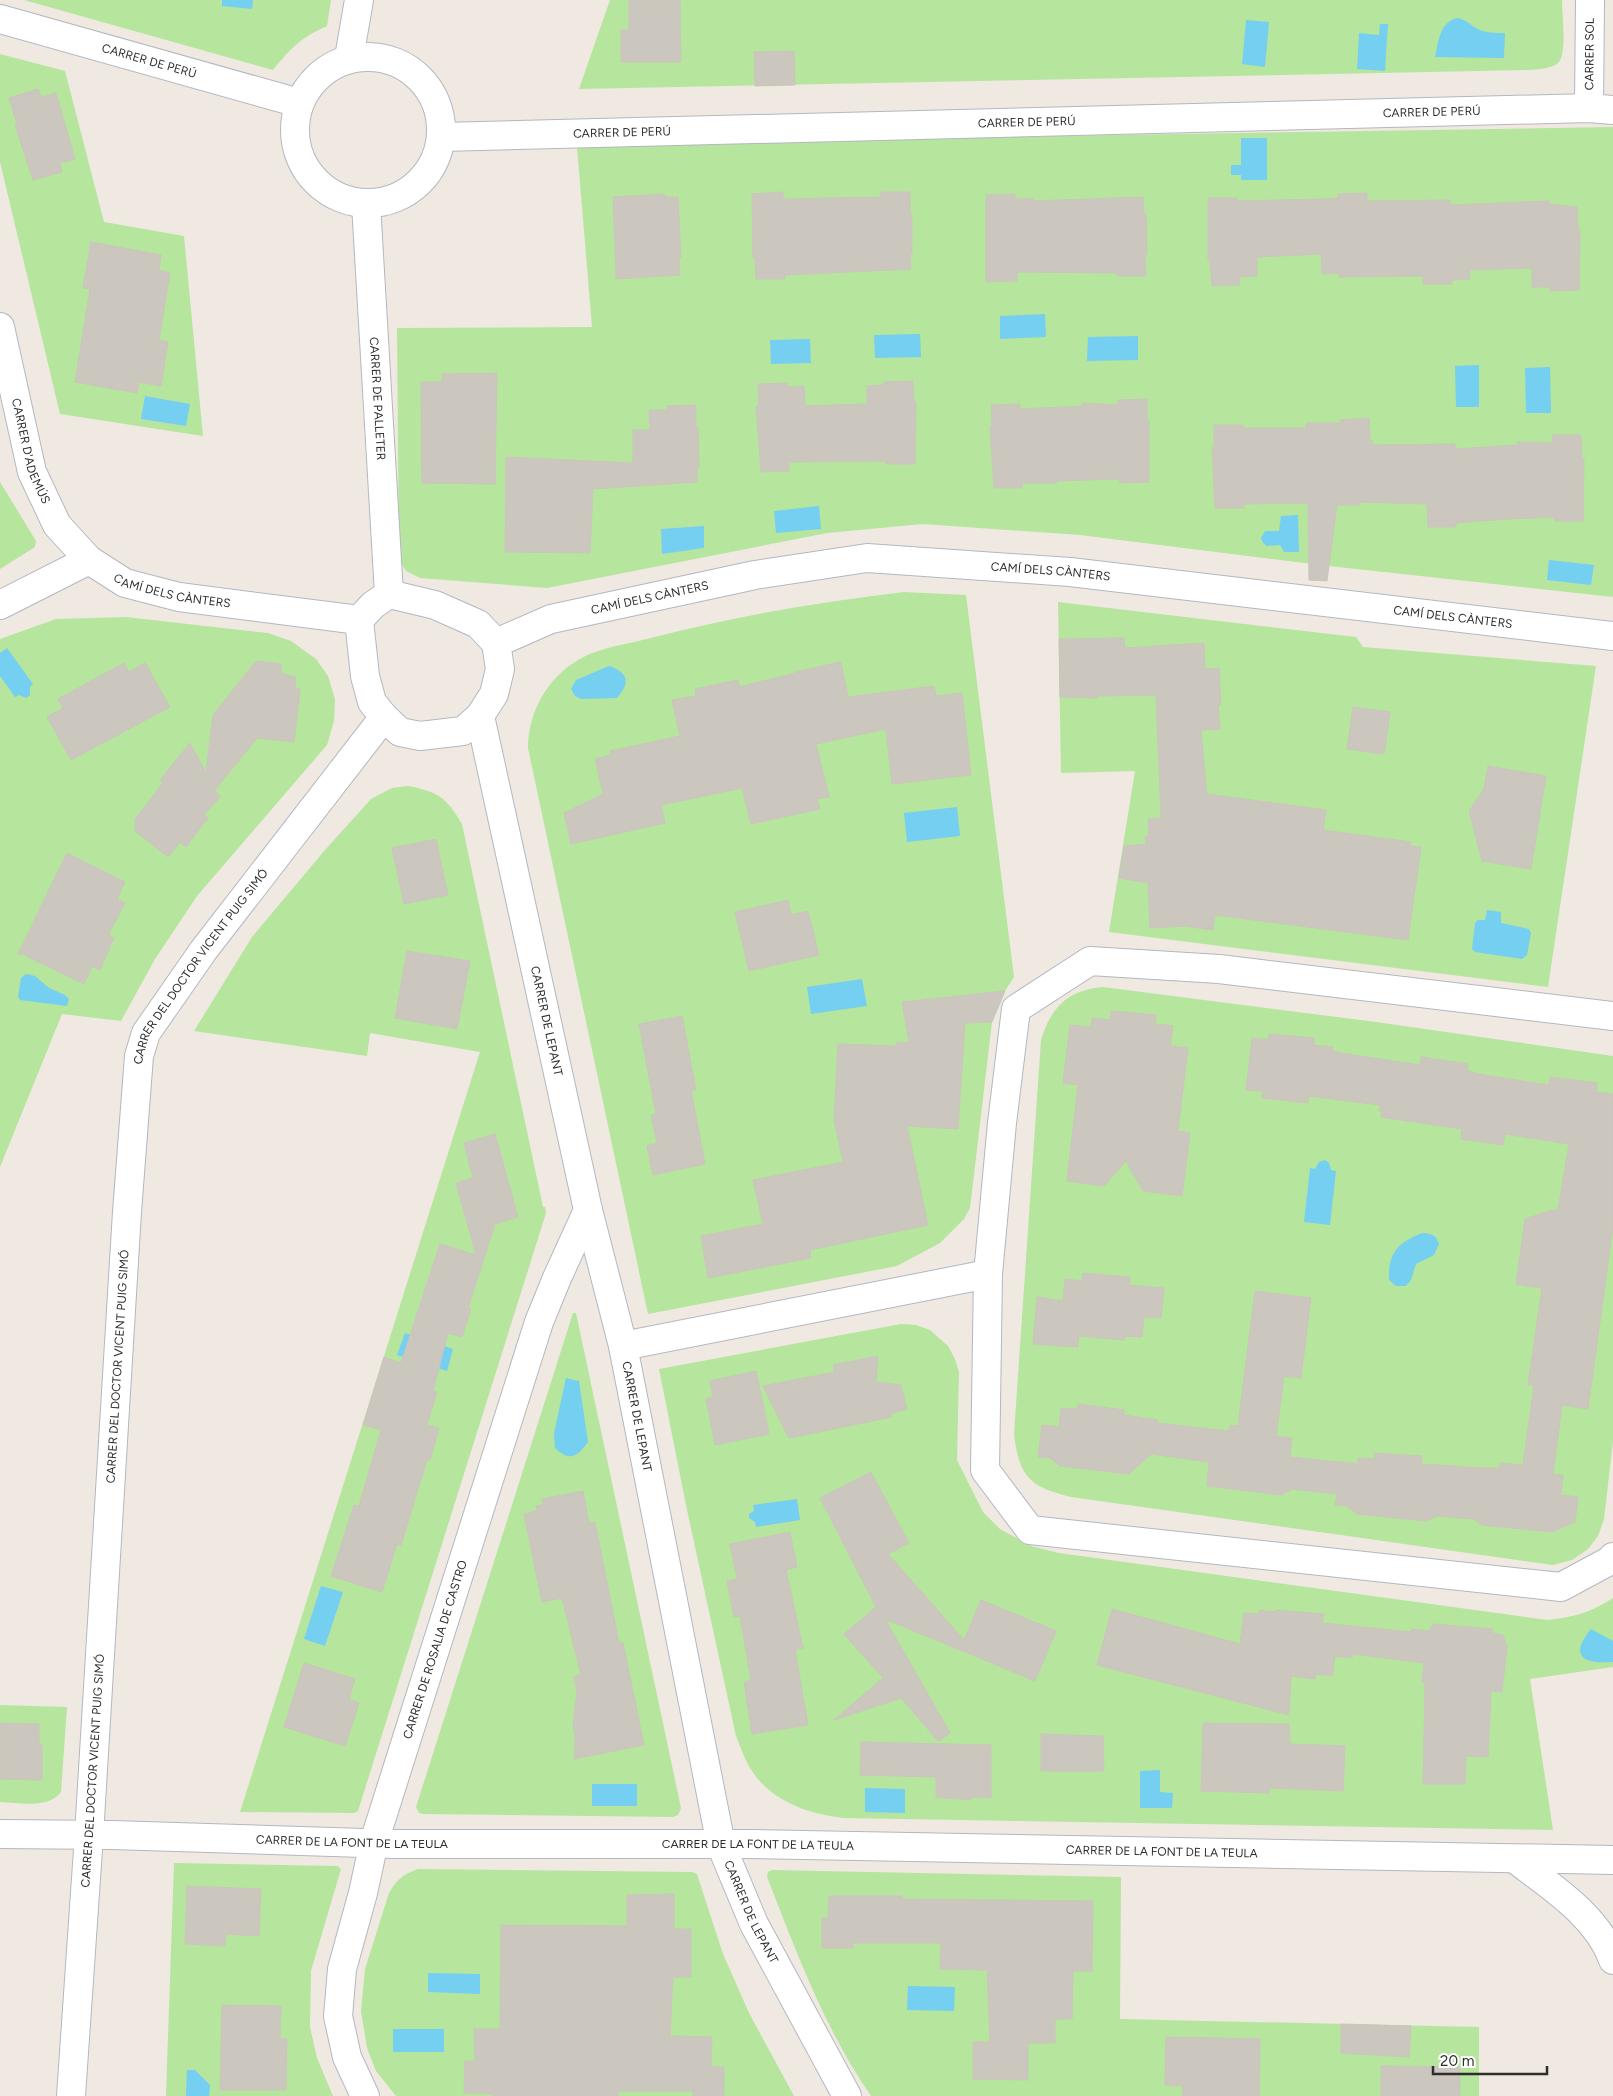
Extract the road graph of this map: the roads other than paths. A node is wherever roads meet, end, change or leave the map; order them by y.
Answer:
1 (359, 0) edge
2 (1590, 0) edge
3 (0, 19) edge
4 (349, 58) junction
5 (299, 103) junction
6 (1601, 109) edge
7 (441, 137) junction
8 (366, 204) junction
9 (0, 327) edge
10 (5, 374) edge
11 (89, 560) junction
12 (390, 594) junction
13 (0, 605) edge
14 (359, 620) junction
15 (1613, 636) edge
16 (496, 643) junction
17 (480, 716) junction
18 (384, 717) junction
19 (1613, 1016) edge
20 (588, 1210) junction
21 (988, 1274) junction
22 (623, 1346) junction
23 (1613, 1557) edge
24 (0, 1834) edge
25 (89, 1835) junction
26 (374, 1842) junction
27 (721, 1845) junction
28 (1515, 1859) junction
29 (1613, 1860) edge
30 (1613, 1960) edge
31 (71, 2096) edge
32 (365, 2096) edge
33 (847, 2096) edge

1 - 4 street
2 - 6 street, CARRER SOL
3 - 5 street, CARRER DE PERÚ
4 - 5 street
4 - 7 street
5 - 8 street
6 - 7 street, CARRER DE PERÚ
7 - 8 street
8 - 12 street, CARRER DE PALLETER
9 - 10 street, CARRER D'ADEMÚS
10 - 11 street, CARRER D'ADEMÚS
11 - 13 street
11 - 14 street, CAMÍ DELS CÀNTERS
12 - 14 street
12 - 16 street
14 - 18 street
15 - 16 street, CAMÍ DELS CÀNTERS
16 - 17 street
17 - 18 street
17 - 20 street, CARRER DE LEPANT
18 - 25 street, CARRER DEL DOCTOR VICENT PUIG SIMÓ
19 - 21 street
20 - 22 street, CARRER DE LEPANT
20 - 26 street, CARRER DE ROSALIA DE CASTRO
21 - 22 street
21 - 23 street
22 - 27 street, CARRER DE LEPANT
24 - 25 street, CARRER DE LA FONT DE LA TEULA
25 - 26 street, CARRER DE LA FONT DE LA TEULA
25 - 31 street, CARRER DEL DOCTOR VICENT PUIG SIMÓ
26 - 27 street, CARRER DE LA FONT DE LA TEULA
26 - 32 street, CARRER DE ROSALIA DE CASTRO
27 - 28 street, CARRER DE LA FONT DE LA TEULA
27 - 33 street, CARRER DE LEPANT
28 - 29 street, CARRER DE LA FONT DE LA TEULA
28 - 30 street

